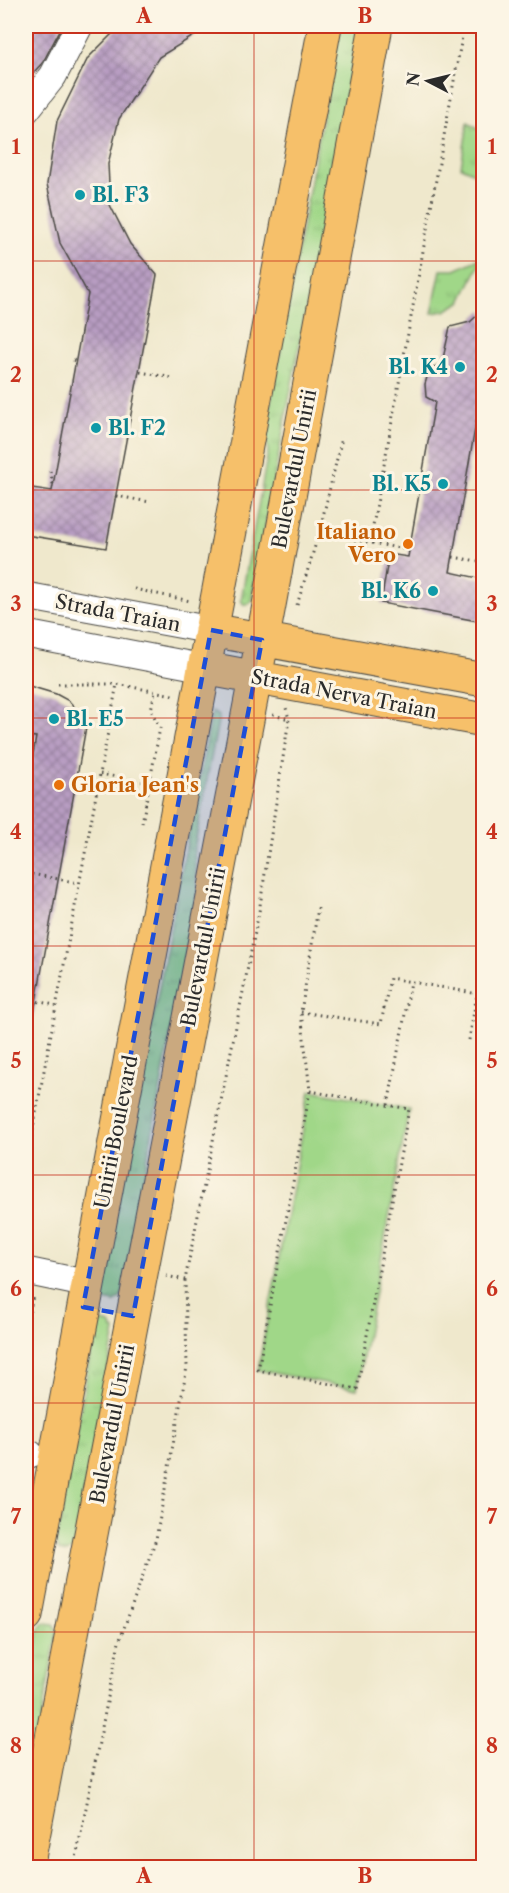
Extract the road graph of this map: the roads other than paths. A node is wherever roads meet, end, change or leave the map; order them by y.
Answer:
1 (79, 26) edge
2 (325, 26) edge
3 (376, 26) edge
4 (26, 110) edge
5 (26, 596) edge
6 (213, 618) junction
7 (26, 634) edge
8 (275, 642) junction
9 (204, 668) junction
10 (267, 680) junction
11 (483, 680) edge
12 (483, 720) edge
13 (26, 1270) edge
14 (86, 1295) junction
15 (133, 1316) junction
16 (34, 1573) junction
17 (82, 1582) junction
18 (26, 1615) edge
19 (27, 1868) edge

1 - 4 street
2 - 6 main road
3 - 8 main road, Bulevardul Unirii
5 - 6 street, Strada Traian
6 - 8 main road, Strada Nerva Traian
6 - 9 main road
7 - 9 street, Strada Traian
8 - 10 main road, Bulevardul Unirii
8 - 11 main road, Strada Nerva Traian
9 - 10 main road, Strada Nerva Traian
9 - 14 main road, Unirii Boulevard
10 - 12 main road, Strada Nerva Traian
10 - 15 main road, Bulevardul Unirii
13 - 14 street
14 - 15 main road
14 - 16 main road, Unirii Boulevard
15 - 17 main road, Bulevardul Unirii
16 - 17 main road
16 - 18 main road, Unirii Boulevard
17 - 19 main road, Bulevardul Unirii

